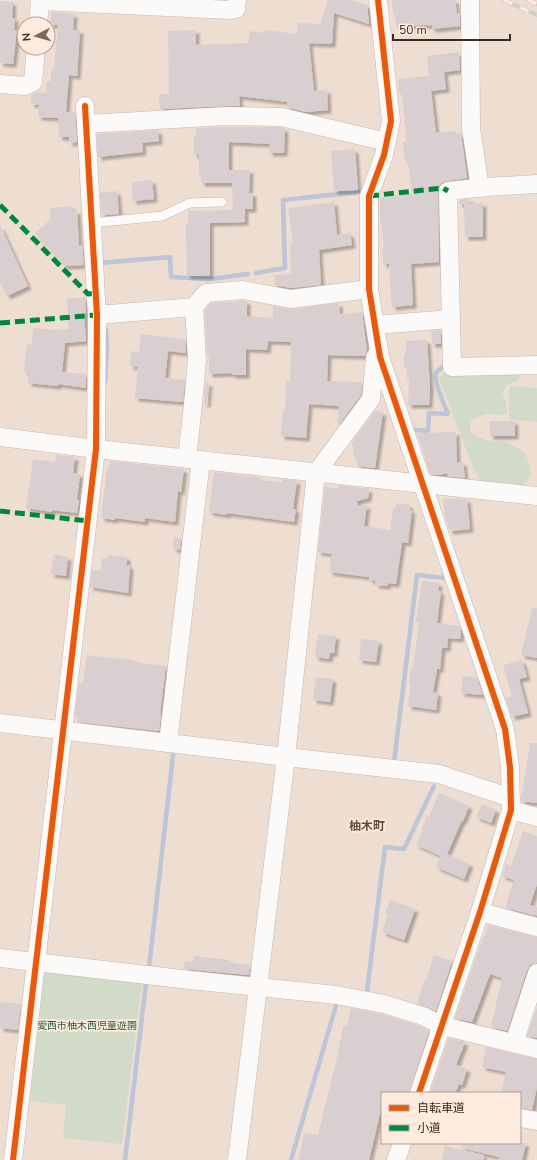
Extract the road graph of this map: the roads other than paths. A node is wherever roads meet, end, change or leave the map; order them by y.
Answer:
1 (41, 0) edge
2 (237, 0) edge
3 (378, 0) edge
4 (470, 0) edge
5 (136, 3) edge
6 (39, 16) edge
7 (35, 56) edge
8 (0, 84) edge
9 (85, 106) dead end
10 (86, 124) junction
11 (387, 142) junction
12 (537, 184) edge
13 (480, 188) junction
14 (222, 202) dead end
15 (92, 223) junction
16 (369, 289) junction
17 (194, 307) junction
18 (97, 315) junction
19 (451, 318) junction
20 (375, 325) junction
21 (379, 350) junction
22 (537, 365) edge
23 (0, 437) edge
24 (96, 449) junction
25 (194, 460) junction
26 (316, 473) junction
27 (422, 484) junction
28 (537, 496) edge
29 (0, 723) edge
30 (64, 730) junction
31 (168, 743) junction
32 (286, 757) junction
33 (511, 804) junction
34 (537, 817) edge
35 (480, 912) junction
36 (537, 927) edge
37 (0, 958) edge
38 (37, 963) junction
39 (537, 973) edge
40 (258, 986) junction
41 (443, 1026) junction
42 (514, 1043) junction
43 (537, 1049) edge
44 (419, 1092) edge
45 (521, 1118) edge
46 (537, 1121) edge
47 (402, 1144) edge
48 (14, 1160) edge
49 (237, 1160) edge
50 (396, 1160) edge

1 - 5 street
1 - 6 street
2 - 5 street
3 - 11 street
4 - 13 street
7 - 8 street
9 - 10 street
10 - 11 street
10 - 15 street
11 - 16 street
12 - 13 street
13 - 19 street
14 - 15 lane
15 - 18 street
16 - 17 street
16 - 20 street
17 - 18 street
17 - 25 street
18 - 24 street
19 - 20 street
19 - 22 street
20 - 21 street
21 - 26 street
21 - 27 street
23 - 24 street
24 - 25 street
24 - 30 street
25 - 26 street
25 - 31 street
26 - 27 street
26 - 32 street
27 - 28 street
27 - 33 street
29 - 30 street
30 - 31 street
30 - 38 street
31 - 32 street
32 - 33 street
32 - 40 street
33 - 34 street
33 - 35 street
35 - 36 street
35 - 41 street
37 - 38 street
38 - 40 street
38 - 48 street
39 - 42 street
40 - 41 street
40 - 49 street
41 - 42 street
41 - 44 street
42 - 43 street
45 - 46 street
47 - 50 street

